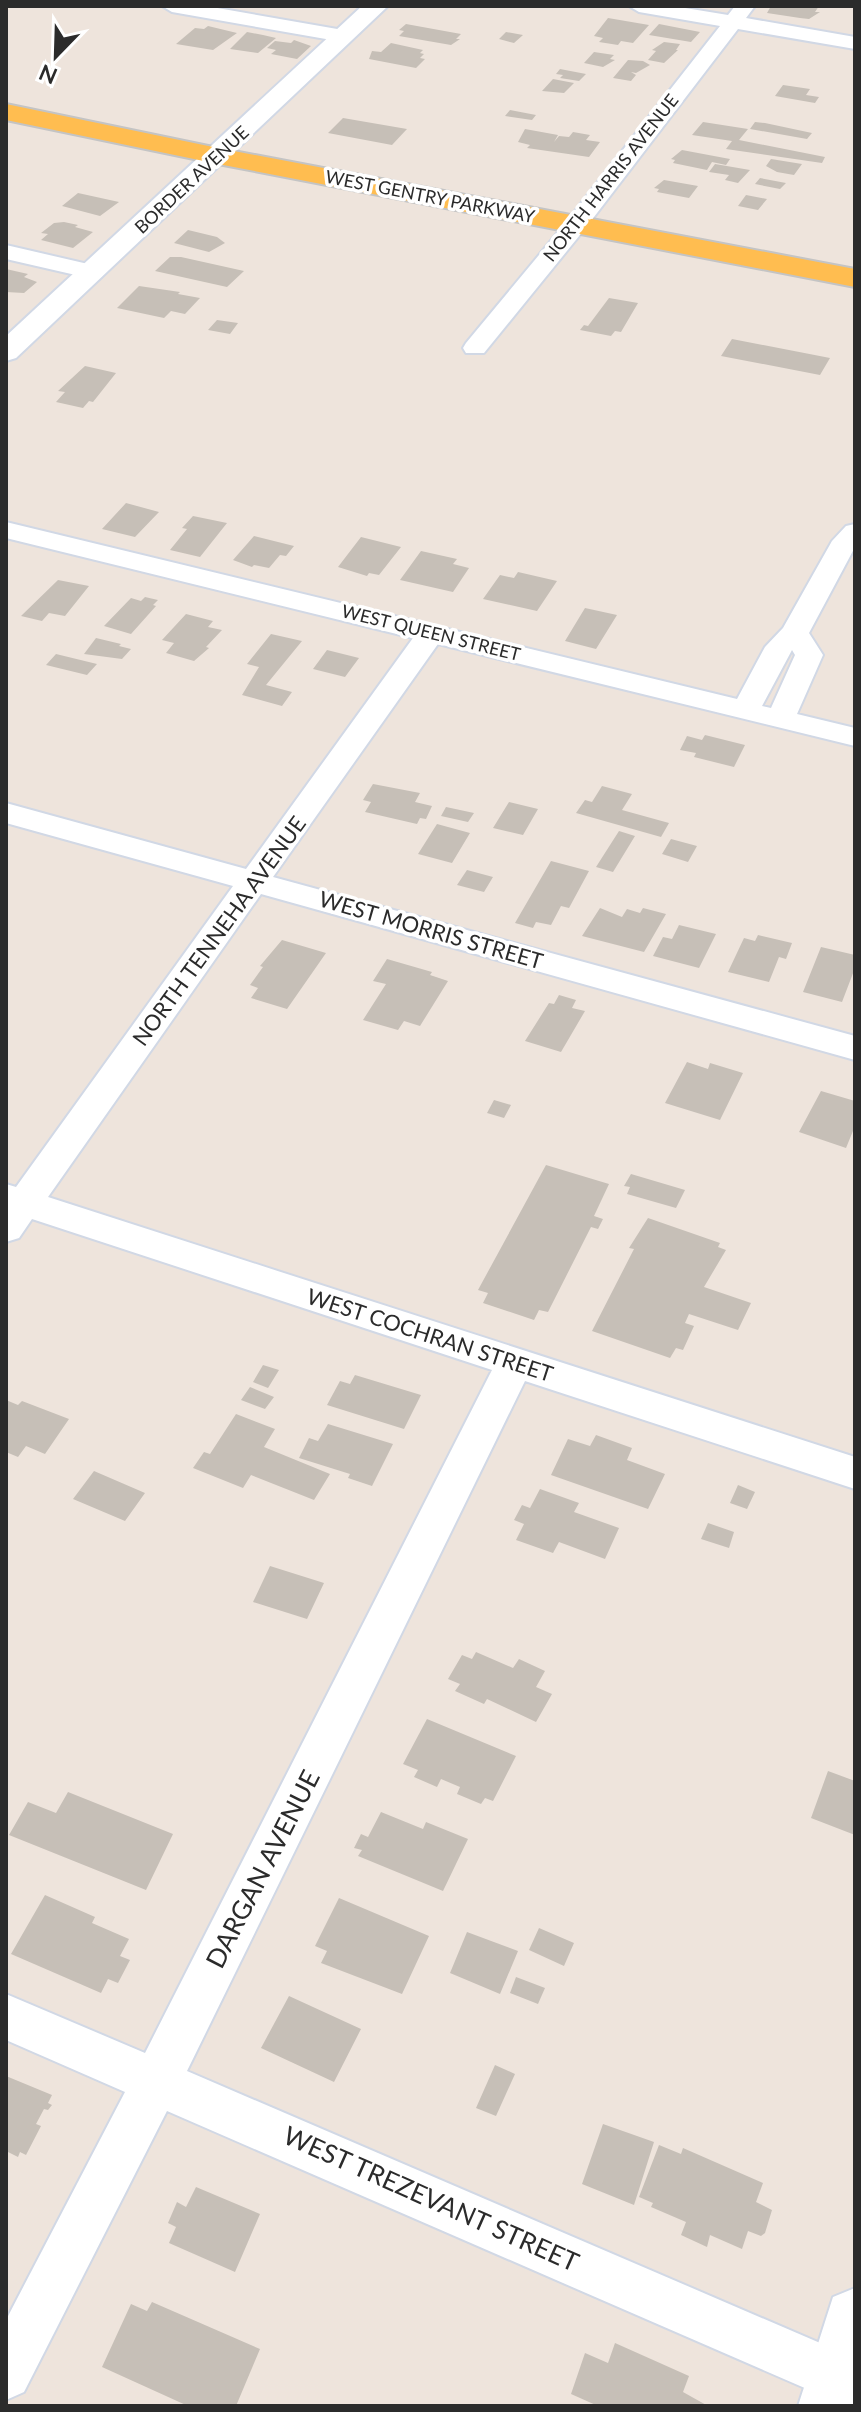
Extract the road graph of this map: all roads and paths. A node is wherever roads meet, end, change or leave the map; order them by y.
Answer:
1 (172, 6) edge
2 (376, 6) edge
3 (639, 6) edge
4 (738, 14) edge
5 (343, 36) junction
6 (855, 43) edge
7 (6, 112) edge
8 (218, 156) junction
9 (576, 225) junction
10 (6, 252) edge
11 (93, 272) junction
12 (855, 278) edge
13 (475, 348) dead end
14 (6, 352) edge
15 (6, 530) edge
16 (855, 532) edge
17 (431, 633) junction
18 (795, 633) junction
19 (745, 711) junction
20 (780, 719) junction
21 (855, 737) edge
22 (6, 813) edge
23 (254, 881) junction
24 (855, 1048) edge
25 (12, 1210) edge
26 (515, 1363) junction
27 (855, 1473) edge
28 (6, 2017) edge
29 (157, 2080) junction
30 (855, 2319) edge
31 (6, 2374) edge
32 (841, 2389) edge

1 - 5 street
2 - 5 street, BORDER AVENUE
3 - 4 street
4 - 6 street
4 - 9 street, NORTH HARRIS AVENUE
5 - 8 street, BORDER AVENUE
7 - 8 main road, WEST GENTRY PARKWAY
8 - 9 main road, WEST GENTRY PARKWAY
8 - 11 street, BORDER AVENUE
9 - 12 main road, WEST GENTRY PARKWAY
9 - 13 street, NORTH HARRIS AVENUE
10 - 11 street
11 - 14 street, BORDER AVENUE
15 - 17 street, WEST QUEEN STREET
16 - 18 street
17 - 19 street, WEST QUEEN STREET
17 - 23 street, NORTH TENNEHA AVENUE
18 - 19 street
18 - 20 street
19 - 20 street, WEST QUEEN STREET
20 - 21 street, WEST QUEEN STREET
22 - 23 street, WEST MORRIS STREET
23 - 24 street, WEST MORRIS STREET
23 - 25 street, NORTH TENNEHA AVENUE
25 - 26 street, WEST COCHRAN STREET
26 - 27 street, WEST COCHRAN STREET
26 - 29 street, DARGAN AVENUE
28 - 29 street, WEST TREZEVANT STREET
29 - 31 street, DARGAN AVENUE
29 - 32 street, WEST TREZEVANT STREET
30 - 32 street

